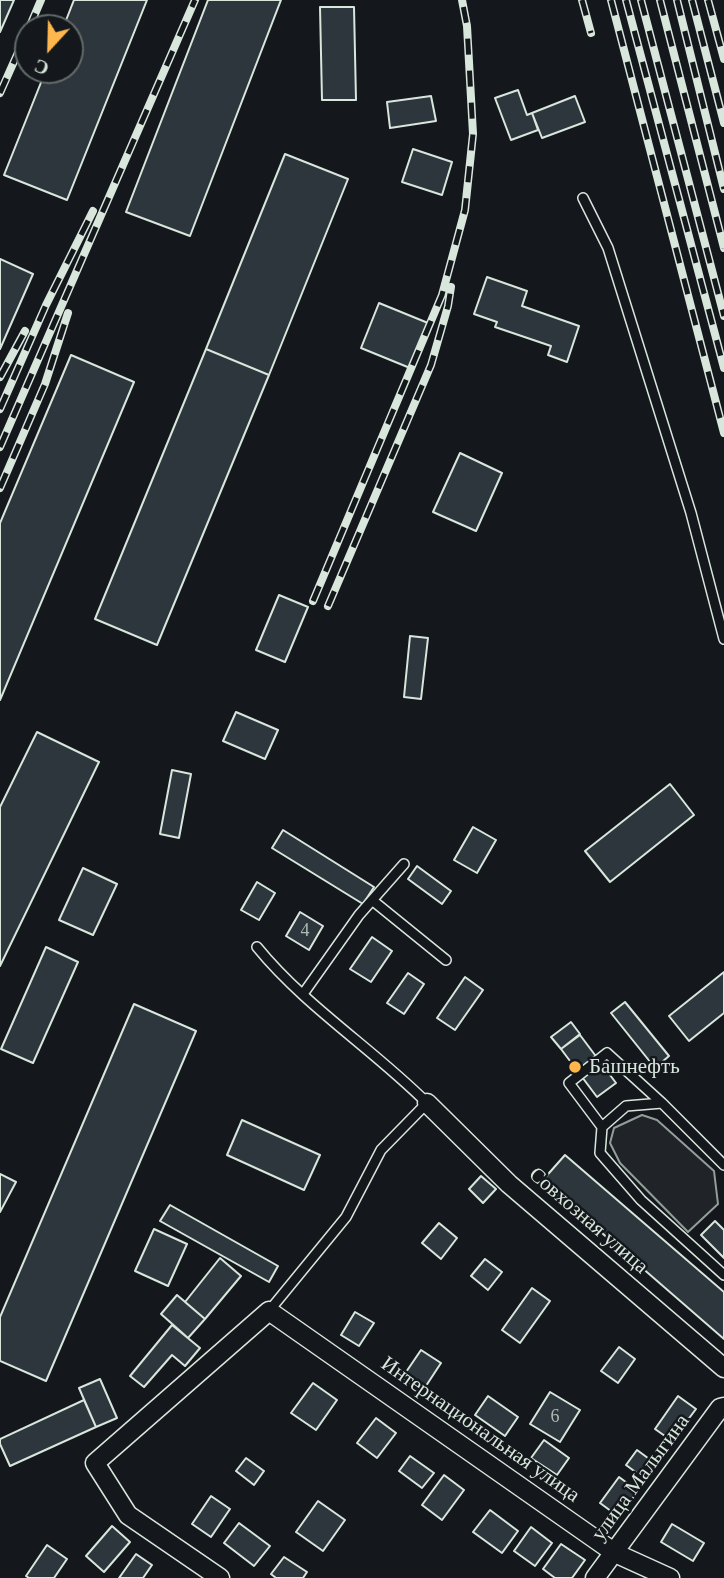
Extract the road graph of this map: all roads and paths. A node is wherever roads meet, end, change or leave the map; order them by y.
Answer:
1 (583, 198) dead end
2 (724, 639) edge
3 (404, 864) dead end
4 (372, 900) junction
5 (257, 947) dead end
6 (446, 960) dead end
7 (303, 994) junction
8 (427, 1103) junction
9 (662, 1103) junction
10 (602, 1127) junction
11 (724, 1165) edge
12 (724, 1275) edge
13 (269, 1311) junction
14 (724, 1368) edge
15 (724, 1406) edge
16 (615, 1553) junction
17 (220, 1578) edge
18 (596, 1578) edge
19 (670, 1578) edge

1 - 2 lane
3 - 4 lane
4 - 6 lane
4 - 7 lane
5 - 7 lane
7 - 8 lane
8 - 13 lane
8 - 14 street, Совхозная улица
9 - 10 lane
9 - 10 lane
9 - 11 lane
10 - 12 lane
13 - 16 street, Интернациональная улица
13 - 17 street
15 - 16 street, улица Малыгина
16 - 18 street, улица Малыгина
16 - 19 street, Интернациональная улица

